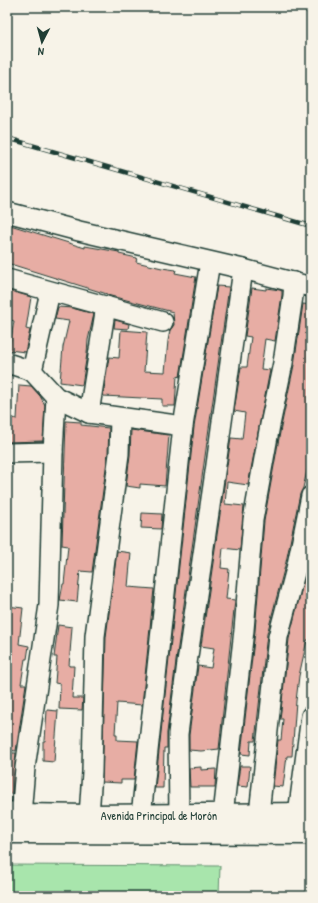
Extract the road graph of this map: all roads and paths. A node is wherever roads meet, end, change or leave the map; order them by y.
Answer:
1 (7, 212) edge
2 (210, 262) junction
3 (243, 269) junction
4 (7, 279) edge
5 (302, 285) edge
6 (50, 292) junction
7 (106, 306) junction
8 (162, 322) dead end
9 (7, 363) edge
10 (32, 371) junction
11 (56, 397) junction
12 (89, 413) junction
13 (120, 418) junction
14 (183, 426) junction
15 (53, 452) junction
16 (7, 453) edge
17 (311, 496) edge
18 (311, 716) edge
19 (14, 814) edge
20 (259, 814) junction
21 (305, 814) edge
22 (179, 815) junction
23 (223, 815) junction
24 (89, 816) junction
25 (141, 816) junction
26 (7, 832) edge
27 (311, 833) edge

1 - 2 street
2 - 3 street
2 - 14 street
3 - 5 street
3 - 22 street
4 - 6 street
5 - 23 street
6 - 7 street
6 - 10 street
7 - 8 street
7 - 12 street
9 - 10 street
10 - 11 street
11 - 12 street
11 - 15 street
12 - 13 street
13 - 14 street
13 - 24 street
14 - 25 street
15 - 16 street
15 - 19 street
17 - 20 street
18 - 21 street
19 - 24 main road, Avenida Principal de Morón
20 - 21 main road, Avenida Principal de Morón
20 - 23 main road, Avenida Principal de Morón
22 - 23 main road, Avenida Principal de Morón
22 - 25 main road, Avenida Principal de Morón
24 - 25 main road, Avenida Principal de Morón
26 - 27 main road, Avenida Principal de Morón

